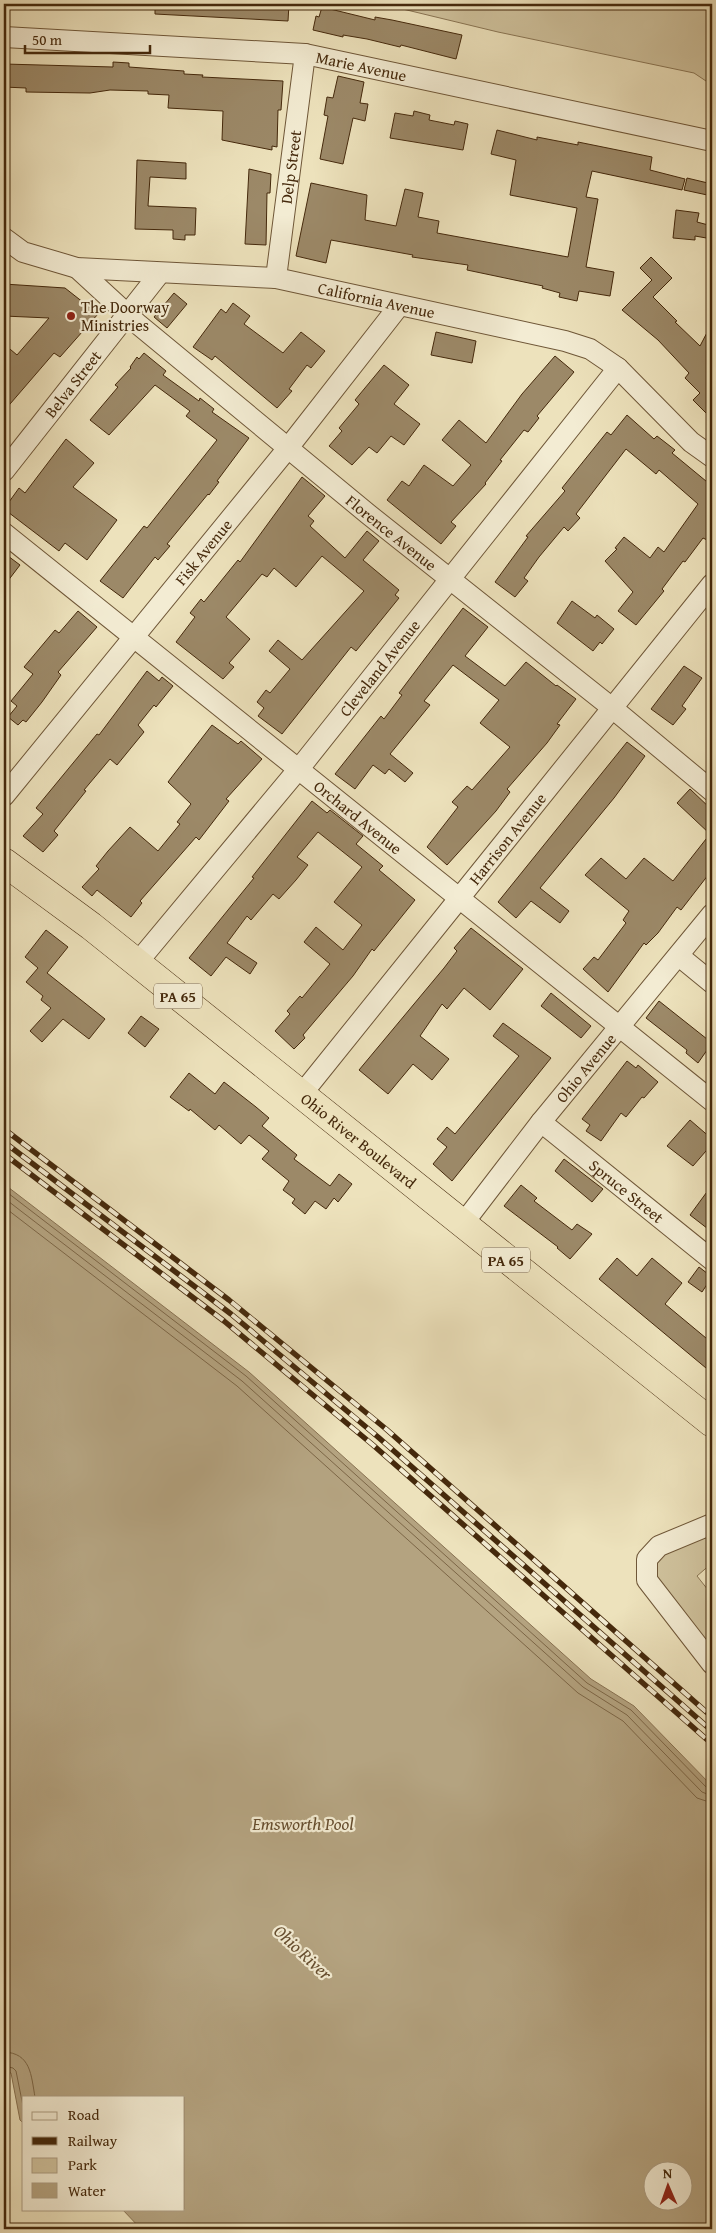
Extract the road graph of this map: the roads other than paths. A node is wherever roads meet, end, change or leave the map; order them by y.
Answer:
1 (4, 37) edge
2 (305, 54) junction
3 (712, 142) edge
4 (4, 238) edge
5 (77, 268) junction
6 (160, 273) junction
7 (276, 278) junction
8 (399, 306) junction
9 (127, 315) junction
10 (618, 368) junction
11 (288, 448) junction
12 (712, 457) edge
13 (4, 471) edge
14 (4, 533) edge
15 (451, 579) junction
16 (712, 584) edge
17 (135, 636) junction
18 (611, 707) junction
19 (298, 769) junction
20 (712, 791) edge
21 (4, 796) edge
22 (4, 862) edge
23 (459, 899) junction
24 (712, 914) edge
25 (679, 956) junction
26 (137, 963) junction
27 (712, 983) edge
28 (620, 1027) junction
29 (301, 1095) junction
30 (712, 1102) edge
31 (541, 1122) junction
32 (462, 1225) junction
33 (712, 1260) edge
34 (712, 1423) edge
35 (712, 1524) edge
36 (712, 1664) edge

1 - 2 street, Marie Avenue
2 - 3 street, Marie Avenue
2 - 7 street, Delp Street
4 - 5 street, California Avenue
5 - 6 street, California Avenue
5 - 9 street, Florence Avenue
6 - 7 street, California Avenue
6 - 9 street, Belva Street
7 - 8 street, California Avenue
8 - 10 street, California Avenue
8 - 11 street, Fisk Avenue
9 - 11 street, Florence Avenue
9 - 13 street, Belva Street
10 - 12 street, California Avenue
10 - 15 street, Cleveland Avenue
11 - 15 street, Florence Avenue
11 - 17 street, Fisk Avenue
14 - 17 street, Orchard Avenue
15 - 18 street, Florence Avenue
15 - 19 street, Cleveland Avenue
16 - 18 street, Harrison Avenue
17 - 19 street, Orchard Avenue
17 - 21 street, Fisk Avenue
18 - 20 street, Florence Avenue
18 - 23 street, Harrison Avenue
19 - 23 street, Orchard Avenue
19 - 26 street, Cleveland Avenue
22 - 26 highway, Ohio River Boulevard / PA 65
23 - 28 street, Orchard Avenue
23 - 29 street, Harrison Avenue
24 - 25 street, Ohio Avenue
25 - 27 street
25 - 28 street, Ohio Avenue
26 - 29 highway, Ohio River Boulevard / PA 65
28 - 30 street, Orchard Avenue
28 - 31 street, Ohio Avenue
29 - 32 highway, Ohio River Boulevard / PA 65
31 - 32 street, Ohio Avenue
31 - 33 street, Spruce Street
32 - 34 highway, Ohio River Boulevard / PA 65
35 - 36 street

